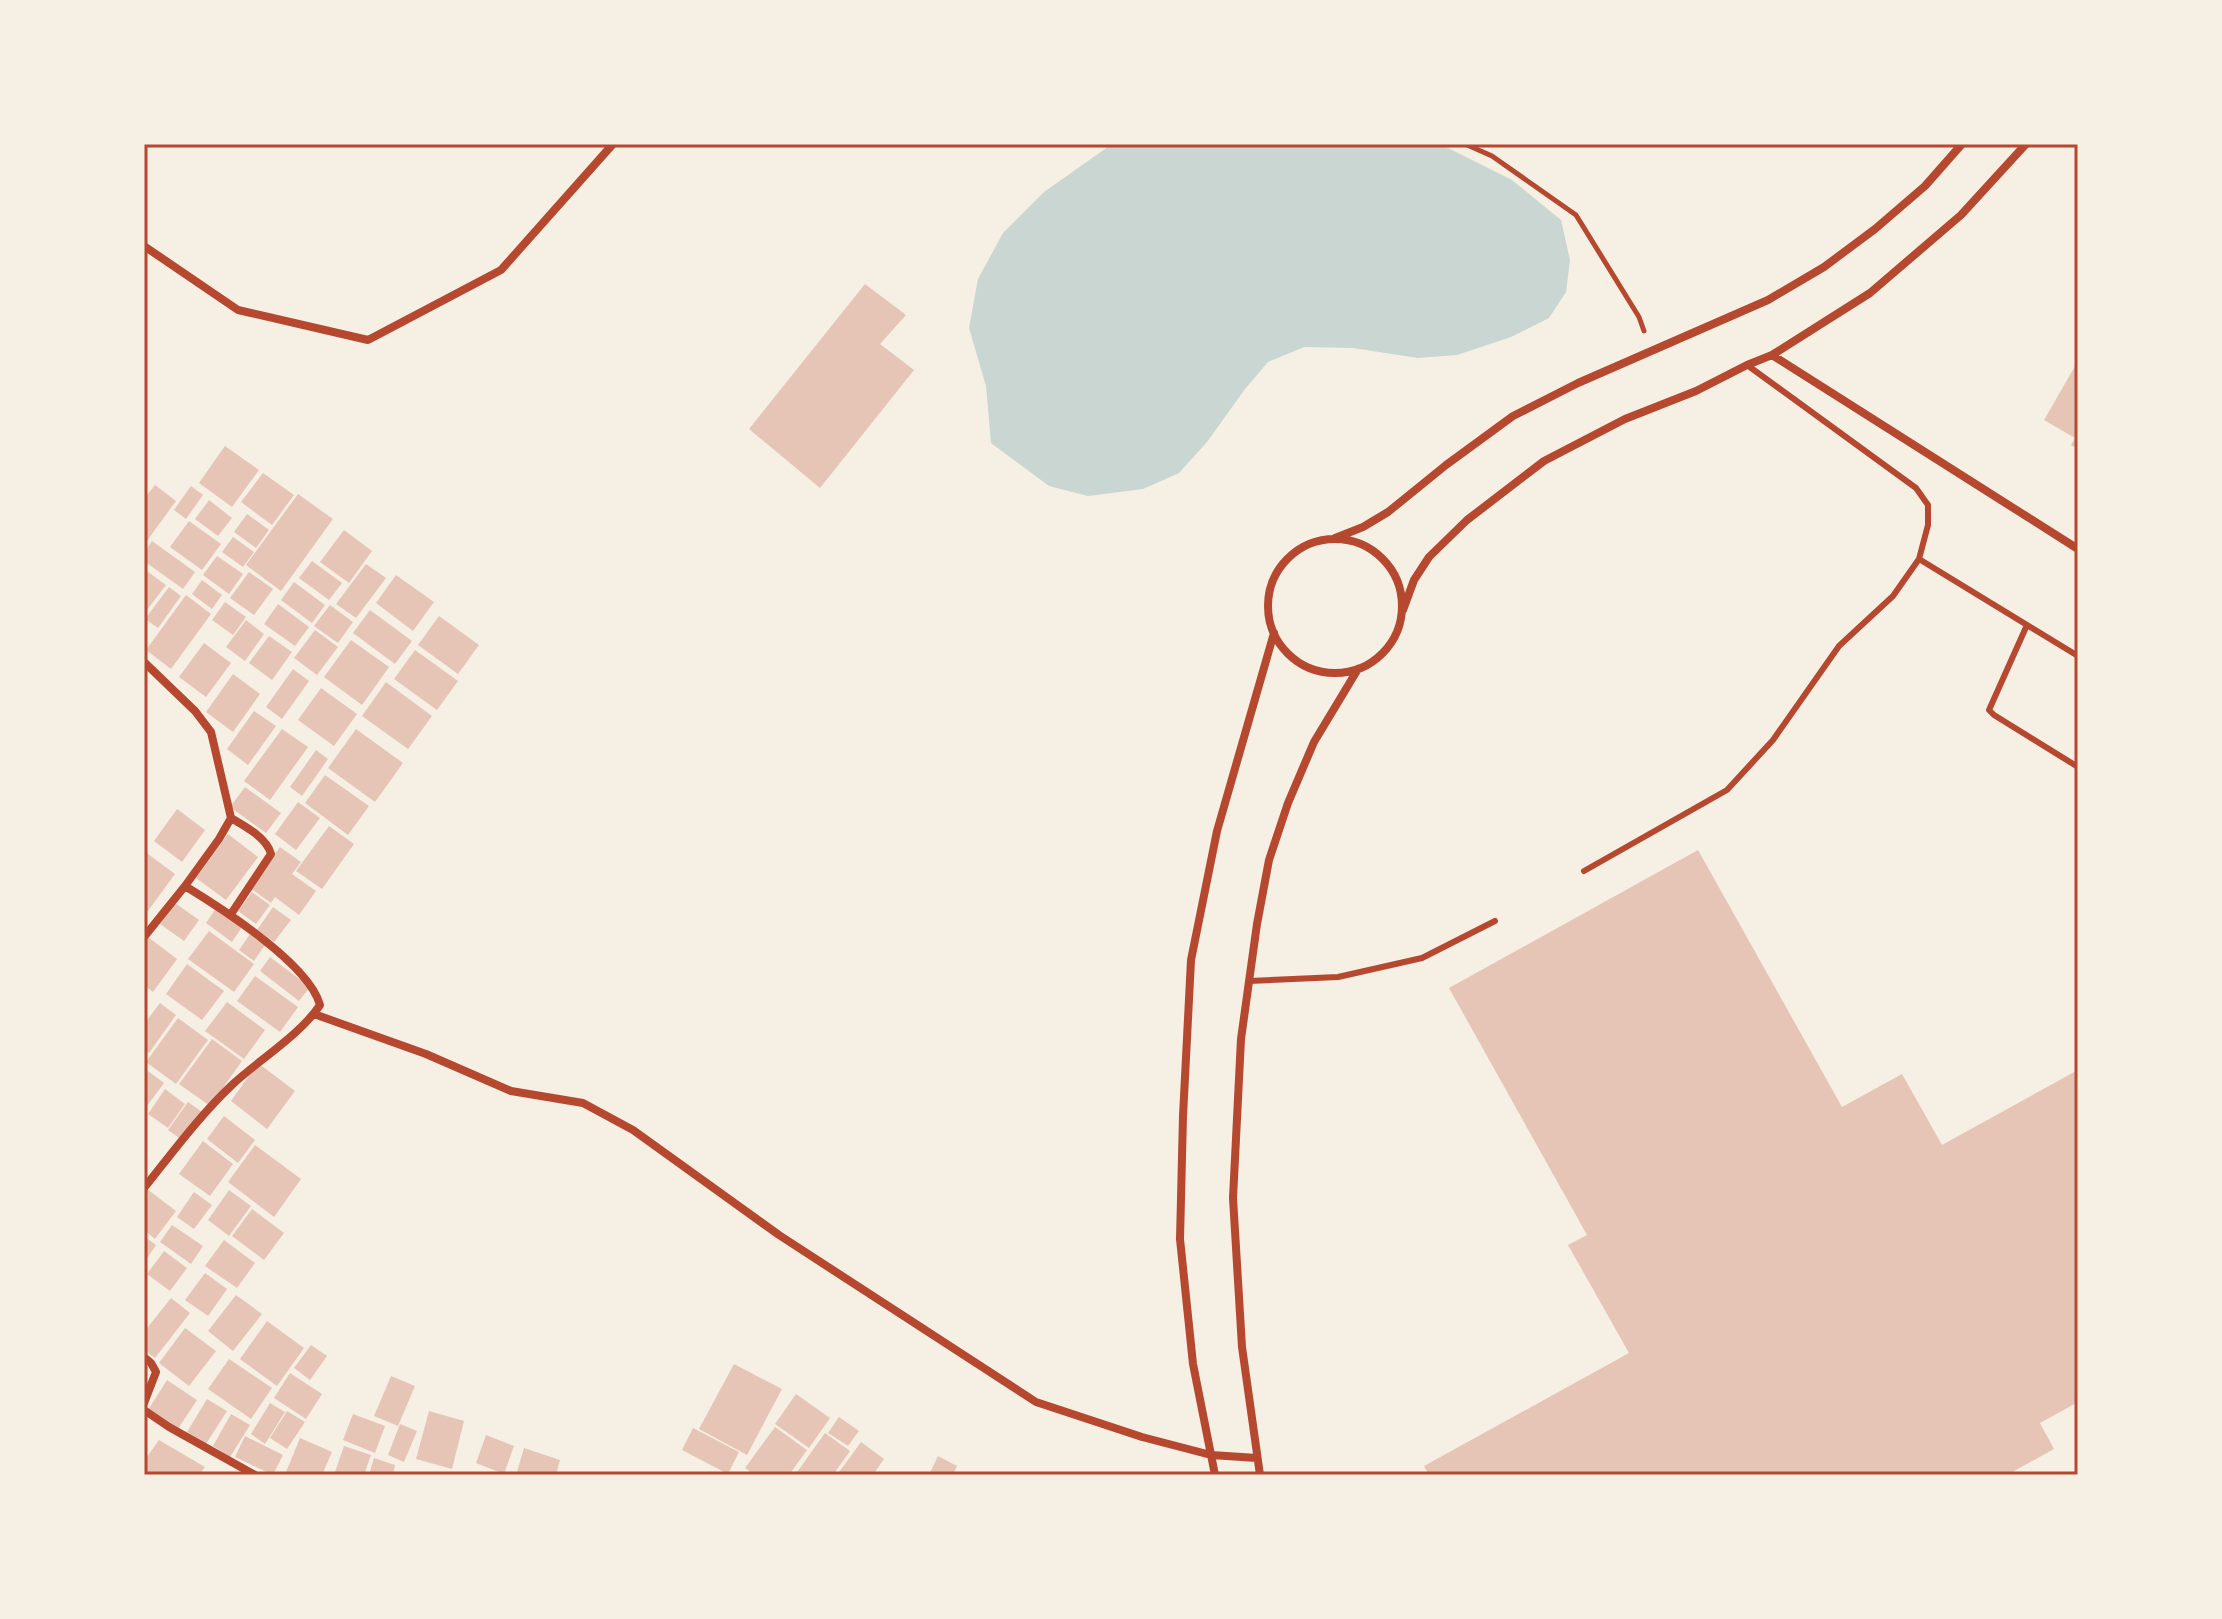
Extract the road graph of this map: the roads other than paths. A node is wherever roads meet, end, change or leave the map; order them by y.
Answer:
1 (613, 144) edge
2 (1962, 144) edge
3 (2026, 144) edge
4 (144, 246) edge
5 (1772, 355) junction
6 (1747, 365) junction
7 (1335, 538) junction
8 (2078, 549) edge
9 (1919, 559) junction
10 (1403, 610) junction
11 (2027, 625) junction
12 (1274, 633) junction
13 (2078, 656) edge
14 (144, 662) edge
15 (1358, 669) junction
16 (2078, 767) edge
17 (231, 818) junction
18 (1584, 871) dead end
19 (185, 886) junction
20 (231, 914) junction
21 (1495, 921) dead end
22 (144, 937) edge
23 (1249, 981) junction
24 (314, 1014) junction
25 (144, 1188) edge
26 (144, 1357) edge
27 (144, 1403) edge
28 (144, 1410) edge
29 (1211, 1455) junction
30 (1257, 1458) junction
31 (255, 1475) edge
32 (1215, 1475) edge
33 (1260, 1475) edge

1 - 4 street
2 - 7 street
3 - 5 street
5 - 6 street
5 - 8 street
6 - 9 lane
6 - 10 street
7 - 10 street
7 - 12 street
9 - 11 lane
9 - 18 lane
10 - 15 street
11 - 13 lane
11 - 16 lane
12 - 15 street
12 - 29 street
14 - 17 street
15 - 23 street
17 - 19 street
17 - 20 street
19 - 20 street
19 - 22 street
20 - 24 street
21 - 23 lane
23 - 30 street
24 - 25 street
24 - 29 street
26 - 27 street
28 - 31 street
29 - 30 street
29 - 32 street
30 - 33 street

